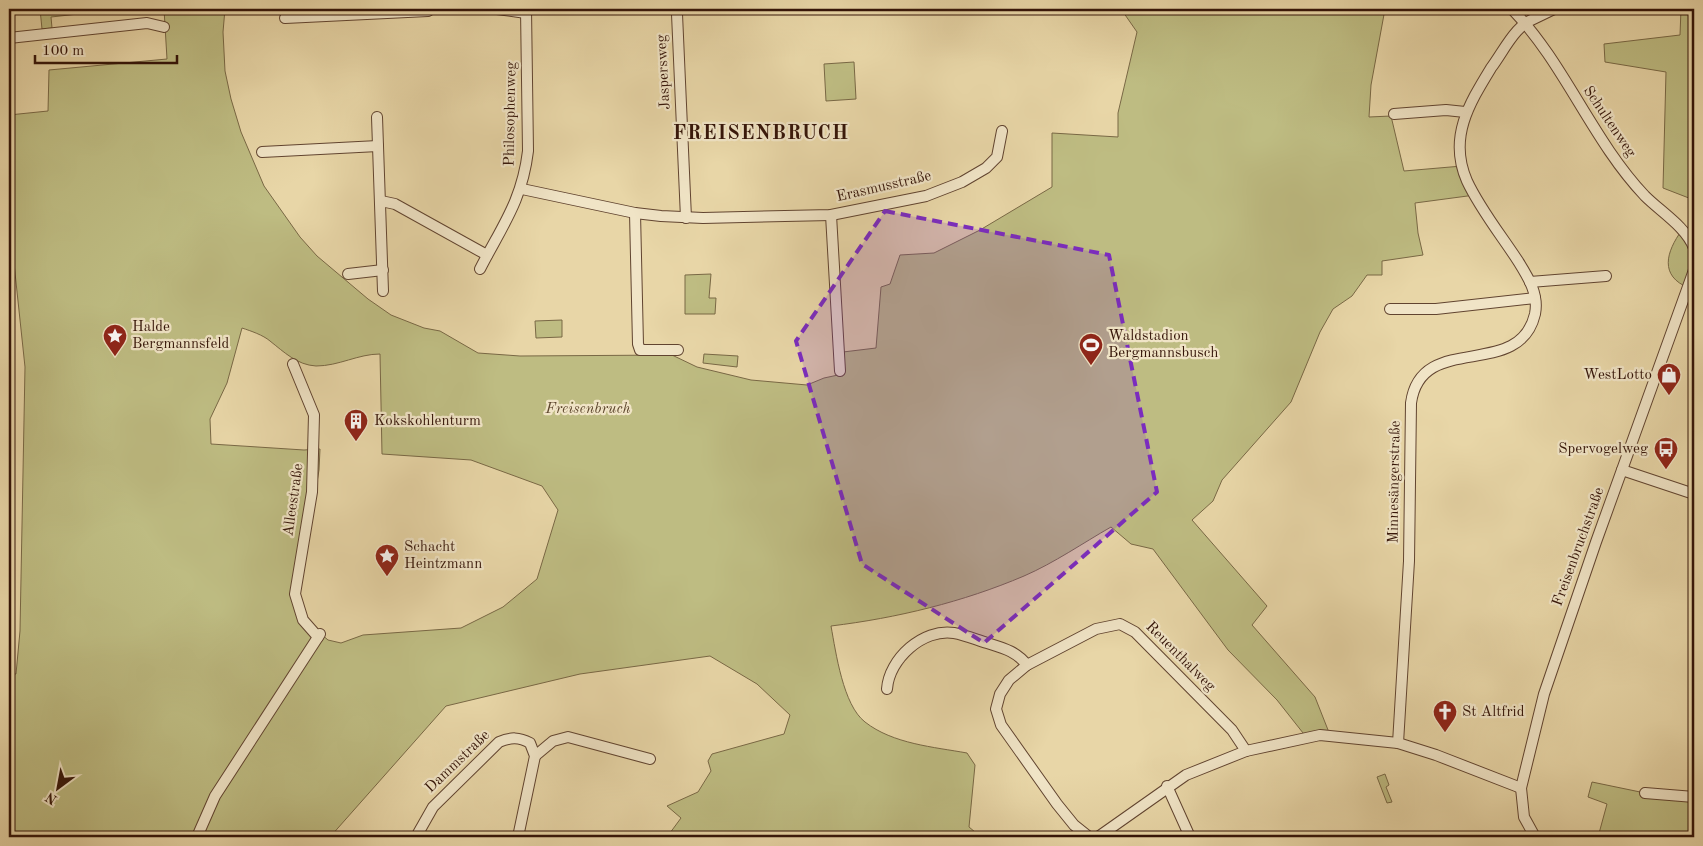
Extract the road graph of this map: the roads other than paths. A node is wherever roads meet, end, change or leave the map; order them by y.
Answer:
1 (431, 9) edge
2 (497, 9) edge
3 (1512, 9) edge
4 (1554, 9) edge
5 (526, 11) edge
6 (677, 14) dead end
7 (285, 18) dead end
8 (1525, 23) junction
9 (164, 27) dead end
10 (9, 38) edge
11 (1465, 112) junction
12 (1394, 114) dead end
13 (377, 117) dead end
14 (1002, 130) dead end
15 (378, 146) junction
16 (262, 152) dead end
17 (522, 189) junction
18 (381, 201) junction
19 (635, 213) junction
20 (831, 215) junction
21 (686, 218) junction
22 (1693, 246) edge
23 (487, 255) junction
24 (480, 269) dead end
25 (382, 270) junction
26 (1694, 270) edge
27 (348, 274) dead end
28 (1606, 276) dead end
29 (1530, 282) junction
30 (383, 291) dead end
31 (1535, 298) junction
32 (1390, 309) dead end
33 (678, 350) dead end
34 (293, 364) dead end
35 (840, 371) dead end
36 (1622, 470) junction
37 (1694, 494) edge
38 (1027, 665) junction
39 (887, 689) dead end
40 (1398, 744) junction
41 (1246, 751) junction
42 (535, 756) junction
43 (650, 759) dead end
44 (1167, 786) junction
45 (1521, 788) junction
46 (1644, 792) dead end
47 (1694, 797) edge
48 (198, 837) edge
49 (416, 837) edge
50 (518, 837) edge
51 (1089, 837) edge
52 (1098, 837) edge
53 (1190, 837) edge
54 (1535, 837) edge

1 - 7 street
2 - 5 street
3 - 8 street, Schultenweg
4 - 8 street
5 - 17 street, Philosophenweg
6 - 21 street, Jaspersweg
8 - 11 street, Minnesängerstraße
8 - 22 street, Schultenweg
9 - 10 street
11 - 12 street
11 - 29 street, Minnesängerstraße
13 - 15 street
14 - 20 street, Erasmusstraße
15 - 16 street
15 - 18 street
17 - 19 street, Erasmusstraße
17 - 23 street, Philosophenweg
18 - 23 street
18 - 25 street
19 - 21 street, Erasmusstraße
19 - 33 street
20 - 21 street, Erasmusstraße
20 - 35 street, Erasmusstraße
23 - 24 street, Philosophenweg
25 - 27 street
25 - 30 street
26 - 36 street, Freisenbruchstraße
28 - 29 street
29 - 31 street, Minnesängerstraße
31 - 32 street
31 - 40 street, Minnesängerstraße
34 - 48 street, Alleestraße
36 - 37 street
36 - 45 street, Freisenbruchstraße
38 - 39 street
38 - 41 street, Reuenthalweg
38 - 51 street, Reuenthalweg
40 - 41 street
40 - 45 street
41 - 44 street
42 - 43 street
42 - 49 street, Dammstraße
42 - 50 street
44 - 52 street
44 - 53 street
45 - 54 street, Freisenbruchstraße
46 - 47 street

